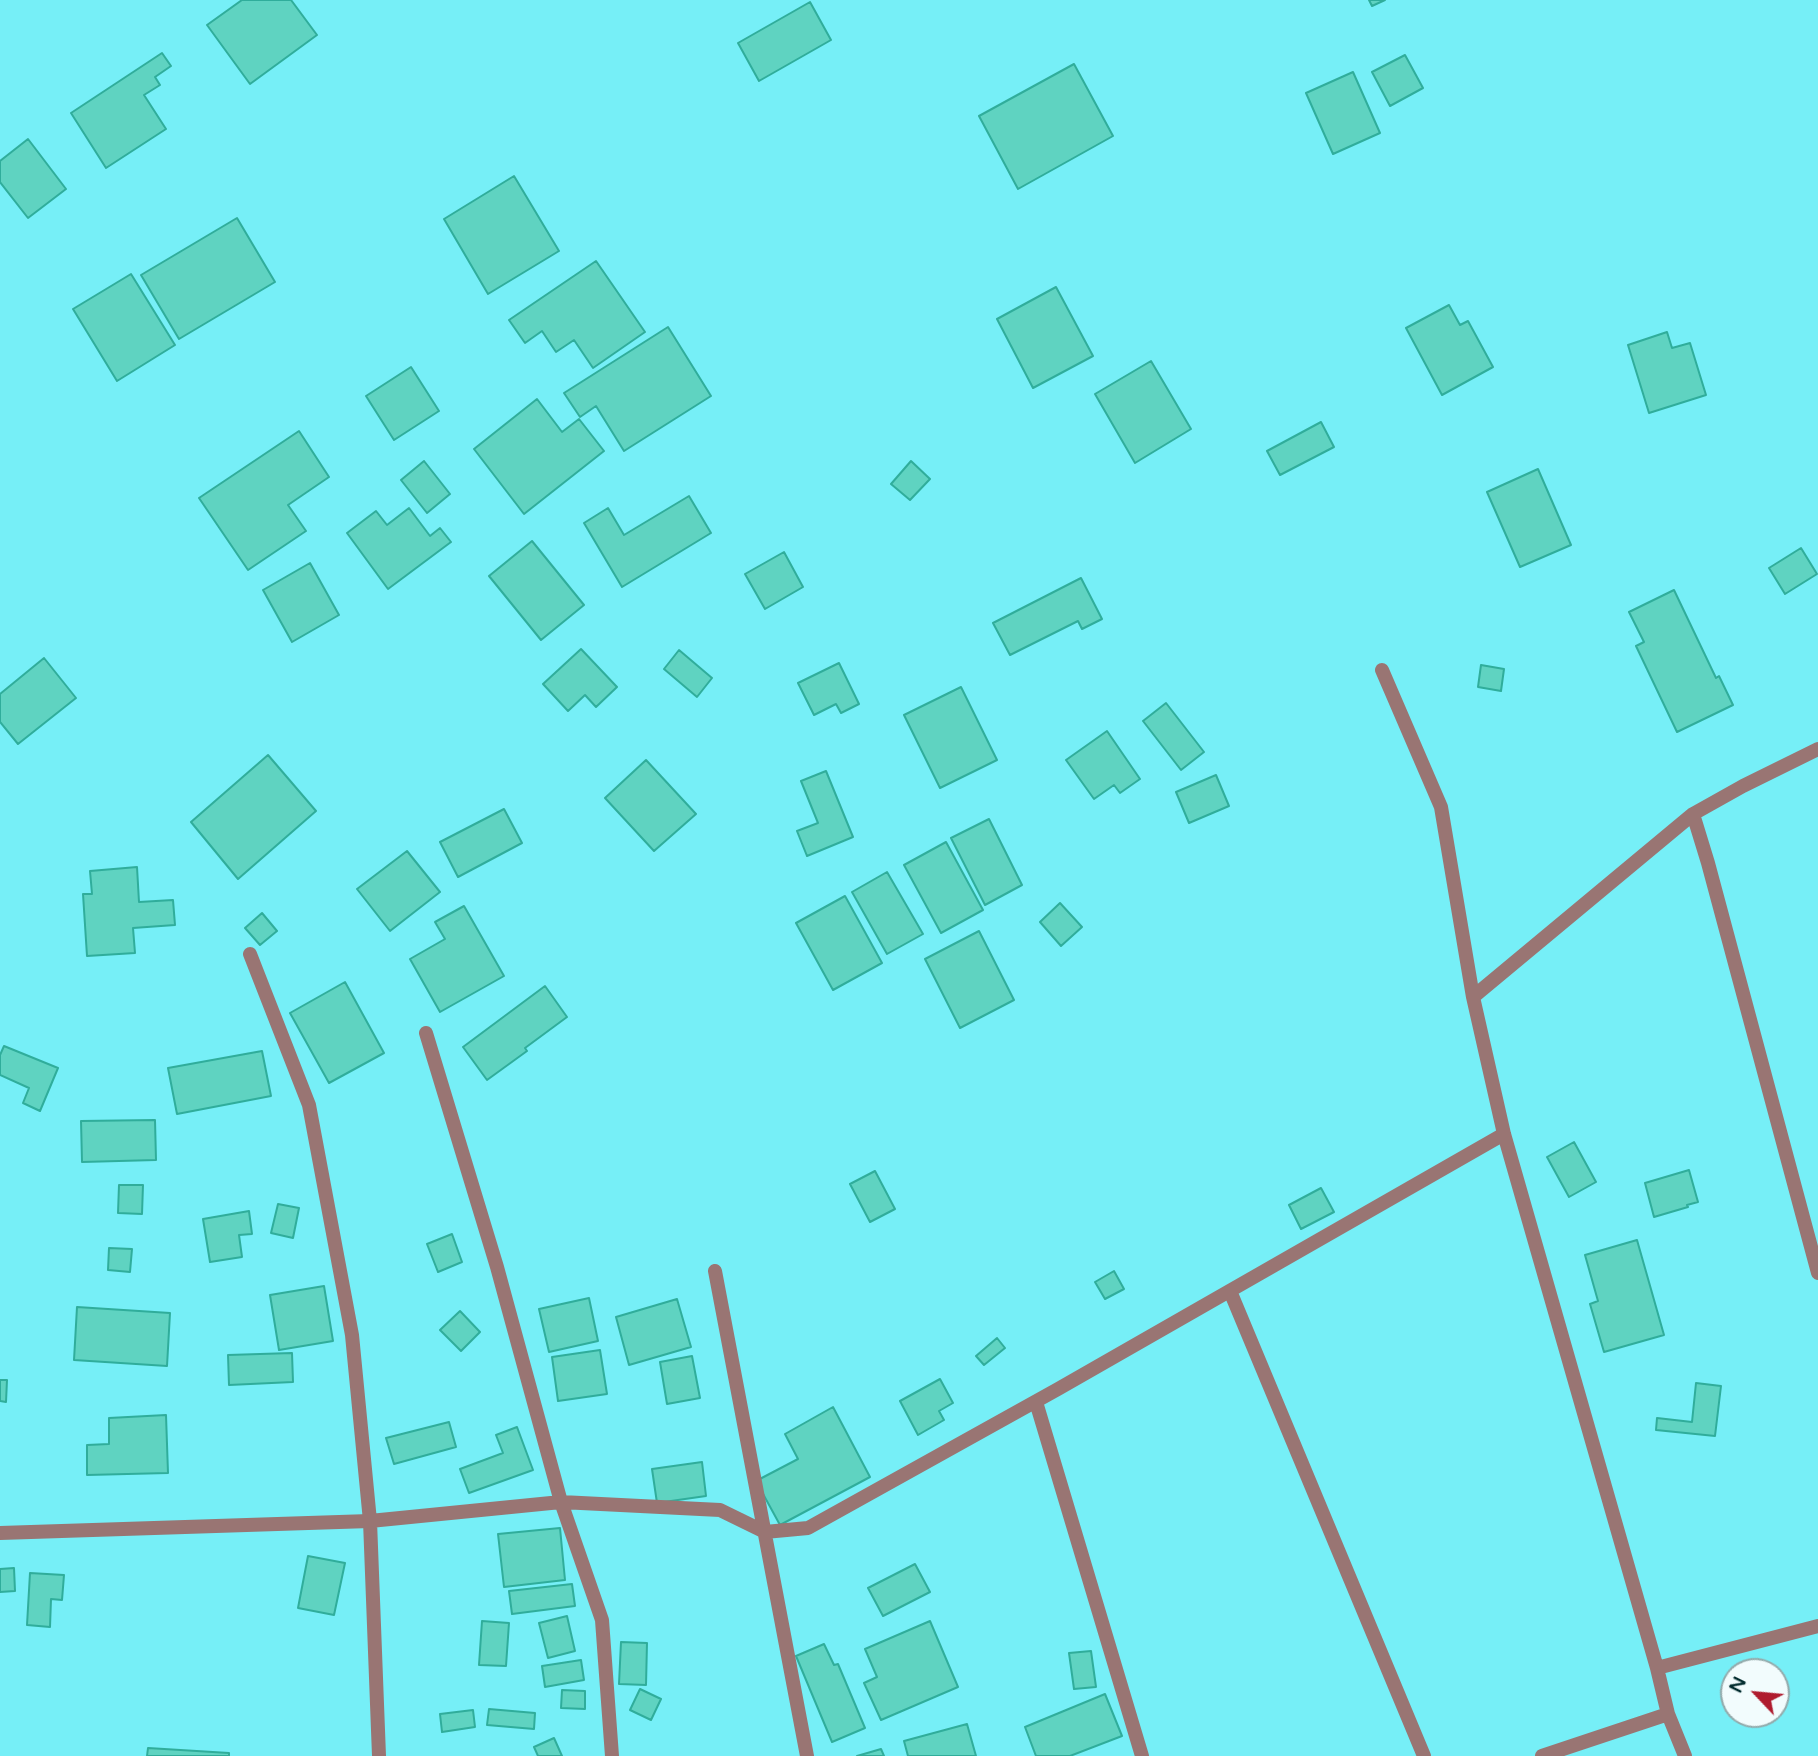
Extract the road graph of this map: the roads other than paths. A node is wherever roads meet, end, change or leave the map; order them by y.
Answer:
1 (1382, 670) dead end
2 (1818, 748) edge
3 (1693, 814) junction
4 (250, 954) dead end
5 (1473, 997) junction
6 (426, 1033) dead end
7 (1504, 1134) junction
8 (715, 1271) dead end
9 (1818, 1273) edge
10 (1230, 1291) junction
11 (1035, 1402) junction
12 (561, 1502) junction
13 (370, 1521) junction
14 (765, 1532) junction
15 (0, 1533) edge
16 (1818, 1626) edge
17 (1657, 1668) junction
18 (1668, 1714) junction
19 (380, 1756) edge
20 (612, 1756) edge
21 (807, 1756) edge
22 (1142, 1756) edge
23 (1424, 1756) edge
24 (1542, 1756) edge
25 (1685, 1756) edge

1 - 5 street
2 - 3 street
3 - 5 street
3 - 9 street
4 - 13 street
5 - 7 street
6 - 12 street
7 - 10 street
7 - 17 street
8 - 14 street
10 - 11 street
10 - 23 street
11 - 14 street
11 - 22 street
12 - 13 street
12 - 14 street
12 - 20 street
13 - 15 street
13 - 19 street
14 - 21 street
16 - 17 street
17 - 18 street
18 - 24 street
18 - 25 street

